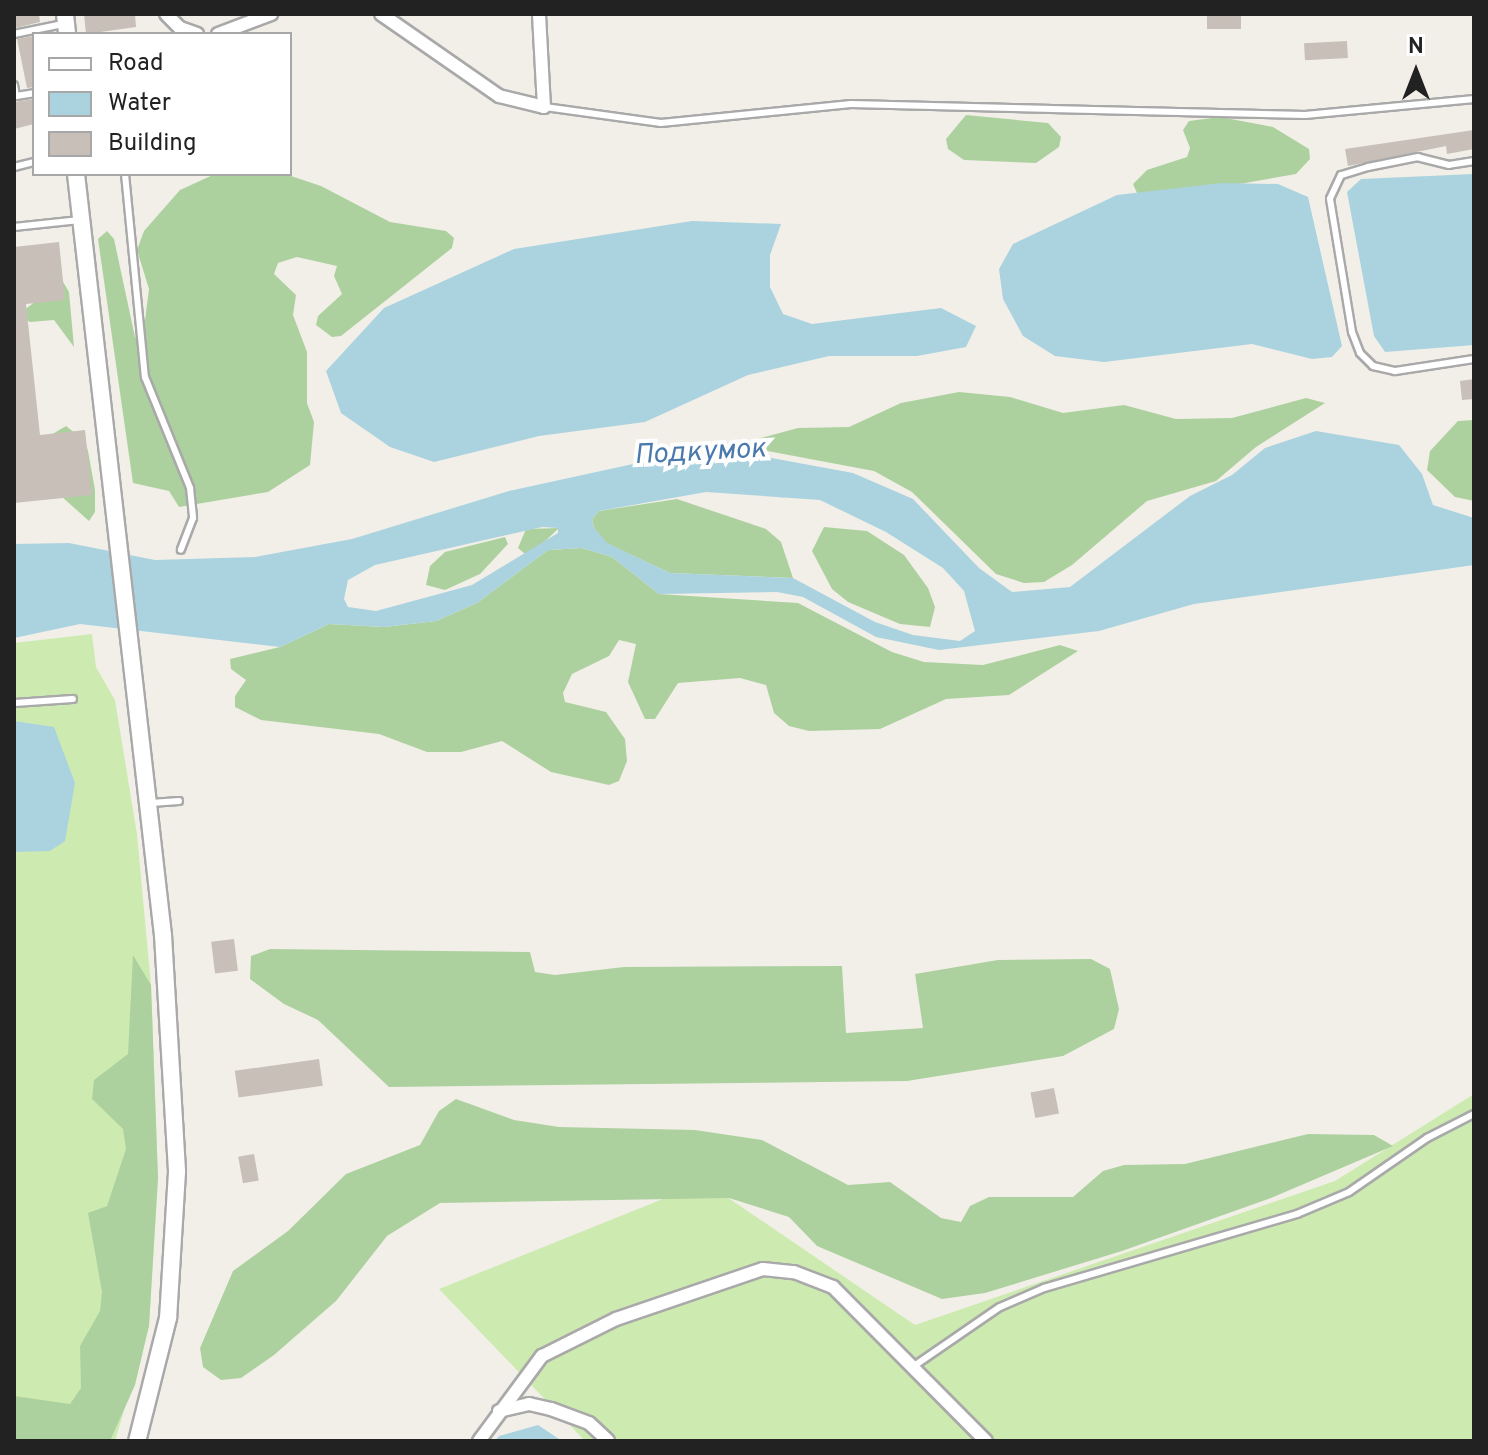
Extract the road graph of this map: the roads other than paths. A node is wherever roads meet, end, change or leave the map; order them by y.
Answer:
1 (166, 14) edge
2 (271, 14) edge
3 (381, 14) edge
4 (539, 14) edge
5 (66, 24) edge
6 (191, 32) edge
7 (223, 32) edge
8 (14, 34) edge
9 (14, 85) edge
10 (32, 93) edge
11 (1474, 99) edge
12 (544, 107) junction
13 (1474, 161) edge
14 (76, 176) edge
15 (125, 176) edge
16 (80, 220) junction
17 (14, 227) edge
18 (1474, 359) edge
19 (181, 550) dead end
20 (73, 699) dead end
21 (14, 703) edge
22 (179, 801) dead end
23 (148, 804) junction
24 (1474, 1114) edge
25 (911, 1368) junction
26 (499, 1411) junction
27 (137, 1441) edge
28 (479, 1441) edge
29 (608, 1441) edge
30 (986, 1441) edge

1 - 6 street
2 - 7 street
3 - 12 street
4 - 12 street
5 - 8 lane
9 - 10 lane
11 - 12 lane
13 - 18 lane
14 - 16 street
15 - 19 lane
16 - 17 lane
16 - 23 street
20 - 21 lane
22 - 23 lane
23 - 27 street
24 - 25 lane
25 - 26 street
25 - 30 street
26 - 28 street
26 - 29 street

